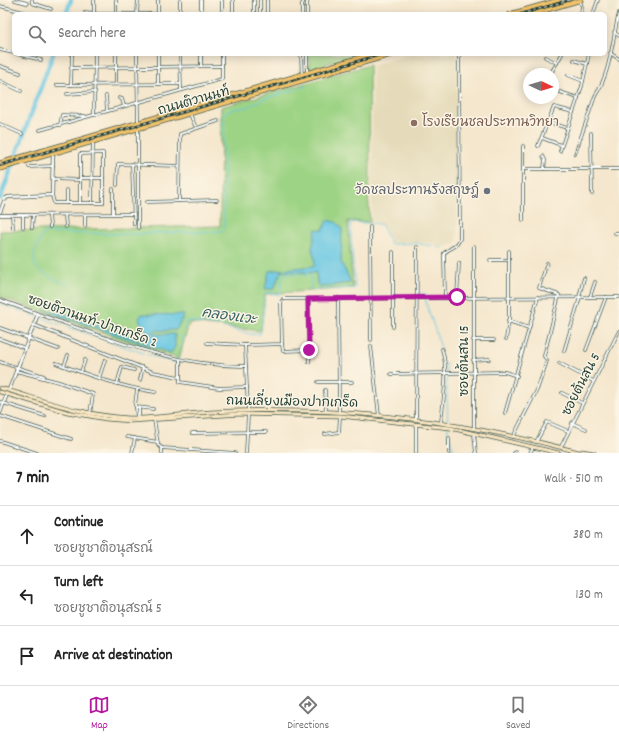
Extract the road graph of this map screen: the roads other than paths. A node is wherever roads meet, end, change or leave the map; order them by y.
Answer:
1 (15, 0) edge
2 (32, 0) edge
3 (94, 0) edge
4 (116, 0) edge
5 (138, 0) edge
6 (158, 0) edge
7 (180, 0) edge
8 (201, 0) edge
9 (222, 0) edge
10 (233, 0) edge
11 (254, 0) edge
12 (260, 0) edge
13 (267, 0) edge
14 (306, 0) edge
15 (559, 0) edge
16 (581, 0) edge
17 (598, 0) edge
18 (547, 2) edge
19 (27, 3) dead end
20 (0, 6) edge
21 (51, 9) dead end
22 (23, 12) edge
23 (94, 12) edge
24 (116, 12) edge
25 (137, 12) edge
26 (158, 12) edge
27 (180, 12) edge
28 (201, 12) edge
29 (222, 12) edge
30 (233, 12) edge
31 (254, 12) edge
32 (260, 12) edge
33 (267, 12) edge
34 (302, 12) edge
35 (307, 12) edge
36 (516, 12) edge
37 (540, 12) edge
38 (581, 12) edge
39 (595, 12) edge
40 (619, 13) edge
41 (614, 32) junction
42 (619, 36) edge
43 (0, 50) edge
44 (12, 53) edge
45 (610, 54) junction
46 (24, 56) edge
47 (72, 56) edge
48 (95, 56) edge
49 (116, 56) edge
50 (137, 56) edge
51 (158, 56) edge
52 (180, 56) edge
53 (201, 56) edge
54 (222, 56) edge
55 (301, 56) edge
56 (307, 56) edge
57 (364, 56) edge
58 (387, 56) edge
59 (459, 56) edge
60 (561, 56) edge
61 (589, 56) edge
62 (545, 57) dead end
63 (41, 60) dead end
64 (574, 60) dead end
65 (619, 60) edge
66 (557, 62) junction
67 (587, 64) junction
68 (0, 66) edge
69 (201, 66) junction
70 (222, 66) junction
71 (137, 67) junction
72 (157, 67) junction
73 (180, 67) junction
74 (71, 68) junction
75 (94, 68) junction
76 (116, 68) junction
77 (554, 68) edge
78 (306, 72) junction
79 (20, 73) dead end
80 (301, 73) junction
81 (568, 75) dead end
82 (307, 79) junction
83 (302, 80) junction
84 (0, 81) edge
85 (584, 81) junction
86 (95, 84) junction
87 (116, 84) junction
88 (137, 84) junction
89 (158, 84) junction
90 (180, 84) junction
91 (57, 85) dead end
92 (71, 85) junction
93 (181, 90) junction
94 (21, 91) dead end
95 (94, 92) junction
96 (560, 92) dead end
97 (67, 94) dead end
98 (106, 96) dead end
99 (119, 98) dead end
100 (579, 98) junction
101 (137, 102) junction
102 (124, 106) junction
103 (107, 111) junction
104 (573, 112) junction
105 (94, 114) junction
106 (190, 114) junction
107 (85, 117) junction
108 (218, 121) dead end
109 (138, 122) junction
110 (548, 122) junction
111 (0, 124) edge
112 (60, 125) junction
113 (138, 128) junction
114 (196, 128) junction
115 (567, 128) junction
116 (40, 130) dead end
117 (591, 133) dead end
118 (22, 134) dead end
119 (542, 138) junction
120 (93, 141) junction
121 (561, 145) junction
122 (523, 146) dead end
123 (538, 146) dead end
124 (560, 151) dead end
125 (53, 153) junction
126 (92, 154) junction
127 (575, 154) dead end
128 (542, 156) dead end
129 (2, 163) edge
130 (132, 164) junction
131 (138, 165) junction
132 (53, 166) junction
133 (179, 166) junction
134 (29, 167) dead end
135 (2, 168) edge
136 (524, 169) junction
137 (544, 169) junction
138 (619, 169) edge
139 (592, 170) junction
140 (92, 178) junction
141 (103, 178) junction
142 (53, 179) junction
143 (80, 179) junction
144 (117, 185) dead end
145 (113, 189) dead end
146 (67, 190) dead end
147 (592, 194) dead end
148 (52, 195) junction
149 (217, 200) dead end
150 (180, 201) junction
151 (147, 202) dead end
152 (67, 203) junction
153 (80, 203) junction
154 (92, 203) junction
155 (0, 214) edge
156 (113, 214) junction
157 (134, 214) junction
158 (12, 215) junction
159 (23, 215) junction
160 (33, 215) junction
161 (49, 215) junction
162 (66, 215) junction
163 (85, 215) junction
164 (523, 220) dead end
165 (134, 224) dead end
166 (85, 226) dead end
167 (23, 227) dead end
168 (50, 227) dead end
169 (66, 227) dead end
170 (370, 227) dead end
171 (13, 228) dead end
172 (32, 228) dead end
173 (138, 228) dead end
174 (615, 233) dead end
175 (619, 233) edge
176 (474, 246) dead end
177 (416, 247) dead end
178 (509, 251) dead end
179 (393, 252) dead end
180 (490, 260) dead end
181 (509, 260) junction
182 (459, 263) dead end
183 (547, 263) dead end
184 (584, 278) dead end
185 (595, 282) dead end
186 (457, 297) junction
187 (474, 297) junction
188 (538, 297) junction
189 (558, 297) junction
190 (580, 297) junction
191 (590, 297) junction
192 (619, 297) edge
193 (338, 298) junction
194 (371, 298) junction
195 (392, 298) junction
196 (416, 298) junction
197 (445, 298) junction
198 (509, 298) junction
199 (606, 298) junction
200 (308, 299) junction
201 (0, 300) edge
202 (37, 316) junction
203 (508, 322) junction
204 (34, 325) junction
205 (393, 327) dead end
206 (0, 328) edge
207 (529, 328) junction
208 (619, 331) edge
209 (29, 338) junction
210 (618, 338) edge
211 (0, 339) edge
212 (506, 339) dead end
213 (371, 340) dead end
214 (473, 340) junction
215 (494, 340) dead end
216 (207, 343) dead end
217 (282, 344) junction
218 (245, 345) junction
219 (371, 346) dead end
220 (25, 348) junction
221 (58, 349) dead end
222 (442, 349) dead end
223 (309, 350) junction
224 (586, 350) dead end
225 (564, 351) dead end
226 (68, 355) dead end
227 (489, 359) dead end
228 (85, 360) dead end
229 (105, 360) dead end
230 (178, 360) junction
231 (473, 360) junction
232 (0, 362) edge
233 (309, 362) dead end
234 (56, 363) dead end
235 (559, 363) dead end
236 (64, 366) junction
237 (246, 366) junction
238 (143, 367) junction
239 (17, 369) junction
240 (134, 370) dead end
241 (81, 372) junction
242 (416, 373) junction
243 (445, 373) junction
244 (473, 373) junction
245 (391, 374) dead end
246 (44, 376) dead end
247 (516, 376) junction
248 (179, 377) junction
249 (99, 378) junction
250 (140, 380) dead end
251 (593, 381) junction
252 (318, 382) dead end
253 (339, 382) junction
254 (352, 382) dead end
255 (117, 384) junction
256 (247, 387) junction
257 (0, 388) edge
258 (137, 390) junction
259 (325, 390) dead end
260 (0, 392) edge
261 (8, 392) junction
262 (155, 392) dead end
263 (562, 393) dead end
264 (0, 402) edge
265 (4, 403) junction
266 (582, 403) junction
267 (138, 408) junction
268 (153, 409) dead end
269 (248, 412) junction
270 (326, 412) junction
271 (339, 412) junction
272 (505, 413) dead end
273 (90, 414) junction
274 (0, 415) edge
275 (45, 416) dead end
276 (340, 416) junction
277 (379, 416) junction
278 (138, 418) junction
279 (154, 419) junction
280 (416, 421) junction
281 (572, 423) junction
282 (442, 425) junction
283 (450, 426) junction
284 (474, 428) junction
285 (586, 429) dead end
286 (568, 431) junction
287 (247, 432) junction
288 (266, 432) dead end
289 (192, 433) dead end
290 (474, 433) junction
291 (325, 434) dead end
292 (127, 437) dead end
293 (513, 437) junction
294 (135, 438) junction
295 (449, 438) dead end
296 (71, 440) dead end
297 (0, 441) edge
298 (158, 442) junction
299 (536, 442) junction
300 (533, 446) junction
301 (561, 447) junction
302 (162, 448) junction
303 (566, 448) junction
304 (179, 449) junction
305 (548, 452) edge
306 (37, 453) edge
307 (132, 453) edge
308 (162, 453) edge
309 (179, 453) edge
310 (235, 453) edge
311 (246, 453) edge
312 (416, 453) edge
313 (449, 453) edge
314 (476, 453) edge
315 (530, 453) edge
316 (559, 453) edge
317 (583, 453) edge
318 (594, 453) edge

1 - 19 street
2 - 21 street
3 - 23 street
4 - 24 street
5 - 25 street
6 - 26 street
7 - 27 street
8 - 28 street
9 - 29 street
10 - 30 street
11 - 31 street
12 - 32 street
13 - 33 street
14 - 34 street
14 - 35 street
15 - 18 main road
16 - 37 main road
16 - 38 street
17 - 39 street
18 - 36 main road
20 - 22 street
40 - 41 street
41 - 42 street
41 - 45 street
43 - 44 street
45 - 65 street
45 - 127 street
46 - 63 street
47 - 74 street
48 - 75 street
49 - 76 street
50 - 71 street
51 - 72 street
52 - 73 street
53 - 69 street
54 - 70 street
55 - 80 street
56 - 78 street
57 - 78 main road, ถนนติวานนท์
58 - 82 main road, ถนนติวานนท์
59 - 197 street
60 - 66 street
61 - 67 street
62 - 66 street
64 - 67 street
66 - 77 street
67 - 85 street
68 - 79 street
69 - 70 street
69 - 73 street
70 - 93 street
71 - 72 street
71 - 76 street
71 - 88 street
72 - 73 street
72 - 89 street
73 - 90 street
74 - 75 street
74 - 92 street
75 - 76 street
75 - 86 street
76 - 87 street
78 - 80 main road, ถนนติวานนท์
78 - 82 street
80 - 83 street
80 - 109 main road, ถนนติวานนท์
81 - 85 street
82 - 83 main road, ถนนติวานนท์
83 - 106 main road, ถนนติวานนท์
84 - 94 street
85 - 100 street
86 - 87 street
86 - 92 street
86 - 95 street
87 - 88 street
88 - 89 street
88 - 101 street
89 - 90 street
90 - 93 street
91 - 92 street
93 - 101 street
95 - 97 street
95 - 105 street
96 - 100 street
98 - 103 street
99 - 102 street
100 - 104 street
101 - 102 street
101 - 109 street
102 - 103 street
103 - 105 street
104 - 110 street
104 - 115 street
105 - 107 street
106 - 113 main road, ถนนติวานนท์
106 - 114 street
107 - 112 street
107 - 112 street
108 - 114 street
109 - 113 main road
109 - 129 main road, ถนนติวานนท์
110 - 115 street
110 - 119 street
111 - 118 street
112 - 116 street
113 - 120 main road, ถนนติวานนท์
113 - 131 street
114 - 133 street
115 - 121 street
117 - 139 street
119 - 121 street
119 - 123 street
120 - 125 main road, ถนนติวานนท์
120 - 126 street
121 - 124 street
122 - 136 street
125 - 132 street
125 - 135 main road, ถนนติวานนท์
126 - 140 street
126 - 141 street
126 - 143 street
128 - 137 street
130 - 131 street
130 - 144 street
130 - 157 street
131 - 133 street
131 - 173 street
132 - 134 street
132 - 142 street
133 - 150 street
136 - 137 street
136 - 164 street
137 - 139 street
138 - 139 street
139 - 147 street
140 - 141 street
140 - 143 street
140 - 154 street
141 - 154 street
142 - 143 street
142 - 148 street
143 - 153 street
145 - 156 street
146 - 152 street
148 - 152 street
148 - 155 street
149 - 150 street
150 - 151 street
152 - 153 street
153 - 154 street
155 - 158 street
156 - 157 street
156 - 163 street
157 - 165 street
158 - 159 street
158 - 171 street
159 - 160 street
159 - 167 street
160 - 161 street
160 - 172 street
161 - 162 street
161 - 168 street
162 - 163 street
162 - 169 street
163 - 166 street
170 - 194 street
174 - 175 street
176 - 187 street, ซอยต้นสน 15
177 - 196 street
178 - 181 street
179 - 195 street
180 - 181 street
181 - 198 street
182 - 186 street
183 - 189 street
184 - 190 street
185 - 191 street
186 - 187 street
186 - 197 street
187 - 198 street
187 - 214 street, ซอยต้นสน 15
188 - 189 street
188 - 198 street
188 - 207 street
189 - 190 street
189 - 293 street
190 - 191 street
190 - 225 street
191 - 199 street
192 - 199 street
193 - 194 street
193 - 200 street
193 - 253 street
194 - 195 street
194 - 213 street
195 - 196 street
195 - 205 street
196 - 197 street
196 - 242 street
198 - 203 street
199 - 224 street
200 - 217 street
200 - 223 street
201 - 202 street, ซอยติวานนท์-ปากเกร็ด 2
202 - 204 street
202 - 230 street, ซอยติวานนท์-ปากเกร็ด 2
203 - 207 street
203 - 212 street
204 - 209 street
204 - 238 street
206 - 209 street
207 - 247 street
208 - 210 street, ซอยต้นสน 5
209 - 220 street
209 - 221 street
210 - 251 street, ซอยต้นสน 5
211 - 220 street
214 - 215 street
214 - 231 street, ซอยต้นสน 15
216 - 218 street
217 - 218 street
217 - 223 street
218 - 237 street
219 - 277 street
220 - 239 street
222 - 243 street
223 - 233 street
226 - 236 street
227 - 231 street
228 - 241 street
229 - 249 street
230 - 237 street, ซอยติวานนท์-ปากเกร็ด 2
230 - 248 street
231 - 244 street, ซอยต้นสน 15
232 - 239 street
234 - 236 street
235 - 251 street
236 - 241 street
237 - 256 street
238 - 248 street
238 - 250 street
239 - 246 street
239 - 261 street
239 - 273 street
240 - 255 street
241 - 249 street
242 - 243 street
242 - 245 street
242 - 280 street
243 - 244 street
243 - 282 street
244 - 247 street
244 - 284 street, ซอยต้นสน 15
247 - 272 street
248 - 256 street
249 - 255 street
251 - 266 street, ซอยต้นสน 5
252 - 253 street
253 - 254 street
253 - 271 street
255 - 258 street
256 - 269 street
257 - 261 main road, ถนนเลี่ยงเมืองปากเกร็ด
258 - 262 street
258 - 267 street
259 - 270 street
260 - 261 main road, ถนนเลี่ยงเมืองปากเกร็ด
261 - 265 street
261 - 273 main road, ถนนเลี่ยงเมืองปากเกร็ด
261 - 279 main road, ถนนเลี่ยงเมืองปากเกร็ด
263 - 266 street
264 - 265 street
265 - 274 street
265 - 275 street
266 - 281 street, ซอยต้นสน 5
267 - 268 street
267 - 278 street
269 - 270 main road, ถนนเลี่ยงเมืองปากเกร็ด
269 - 276 main road, ถนนเลี่ยงเมืองปากเกร็ด
269 - 278 main road, ถนนเลี่ยงเมืองปากเกร็ด
269 - 279 main road, ถนนเลี่ยงเมืองปากเกร็ด
269 - 287 street
270 - 271 main road, ถนนเลี่ยงเมืองปากเกร็ด
271 - 277 main road, ถนนเลี่ยงเมืองปากเกร็ด
273 - 278 main road, ถนนเลี่ยงเมืองปากเกร็ด
274 - 296 street
276 - 280 main road, ถนนเลี่ยงเมืองปากเกร็ด
276 - 291 street
277 - 280 main road, ถนนเลี่ยงเมืองปากเกร็ด
279 - 298 street
280 - 282 main road, ถนนเลี่ยงเมืองปากเกร็ด
280 - 312 street
281 - 285 street
281 - 286 street, ซอยต้นสน 5
282 - 283 main road, ถนนเลี่ยงเมืองปากเกร็ด
283 - 284 main road, ถนนเลี่ยงเมืองปากเกร็ด
283 - 290 main road, ถนนเลี่ยงเมืองปากเกร็ด
284 - 293 main road, ถนนเลี่ยงเมืองปากเกร็ด
286 - 299 street
286 - 301 street, ซอยต้นสน 5
287 - 288 street
287 - 289 street
287 - 311 street
290 - 300 main road, ถนนเลี่ยงเมืองปากเกร็ด
290 - 314 street
292 - 294 street
293 - 299 main road, ถนนเลี่ยงเมืองปากเกร็ด
294 - 298 street
294 - 307 street
295 - 313 street
297 - 306 street
298 - 302 street
299 - 301 main road, ถนนเลี่ยงเมืองปากเกร็ด
300 - 305 main road, ถนนเลี่ยงเมืองปากเกร็ด
300 - 315 street
301 - 303 main road, ถนนเลี่ยงเมืองปากเกร็ด
302 - 304 street
302 - 308 street
303 - 317 main road, ถนนเลี่ยงเมืองปากเกร็ด
303 - 318 main road
304 - 309 street
304 - 310 street
305 - 316 main road, ถนนเลี่ยงเมืองปากเกร็ด

